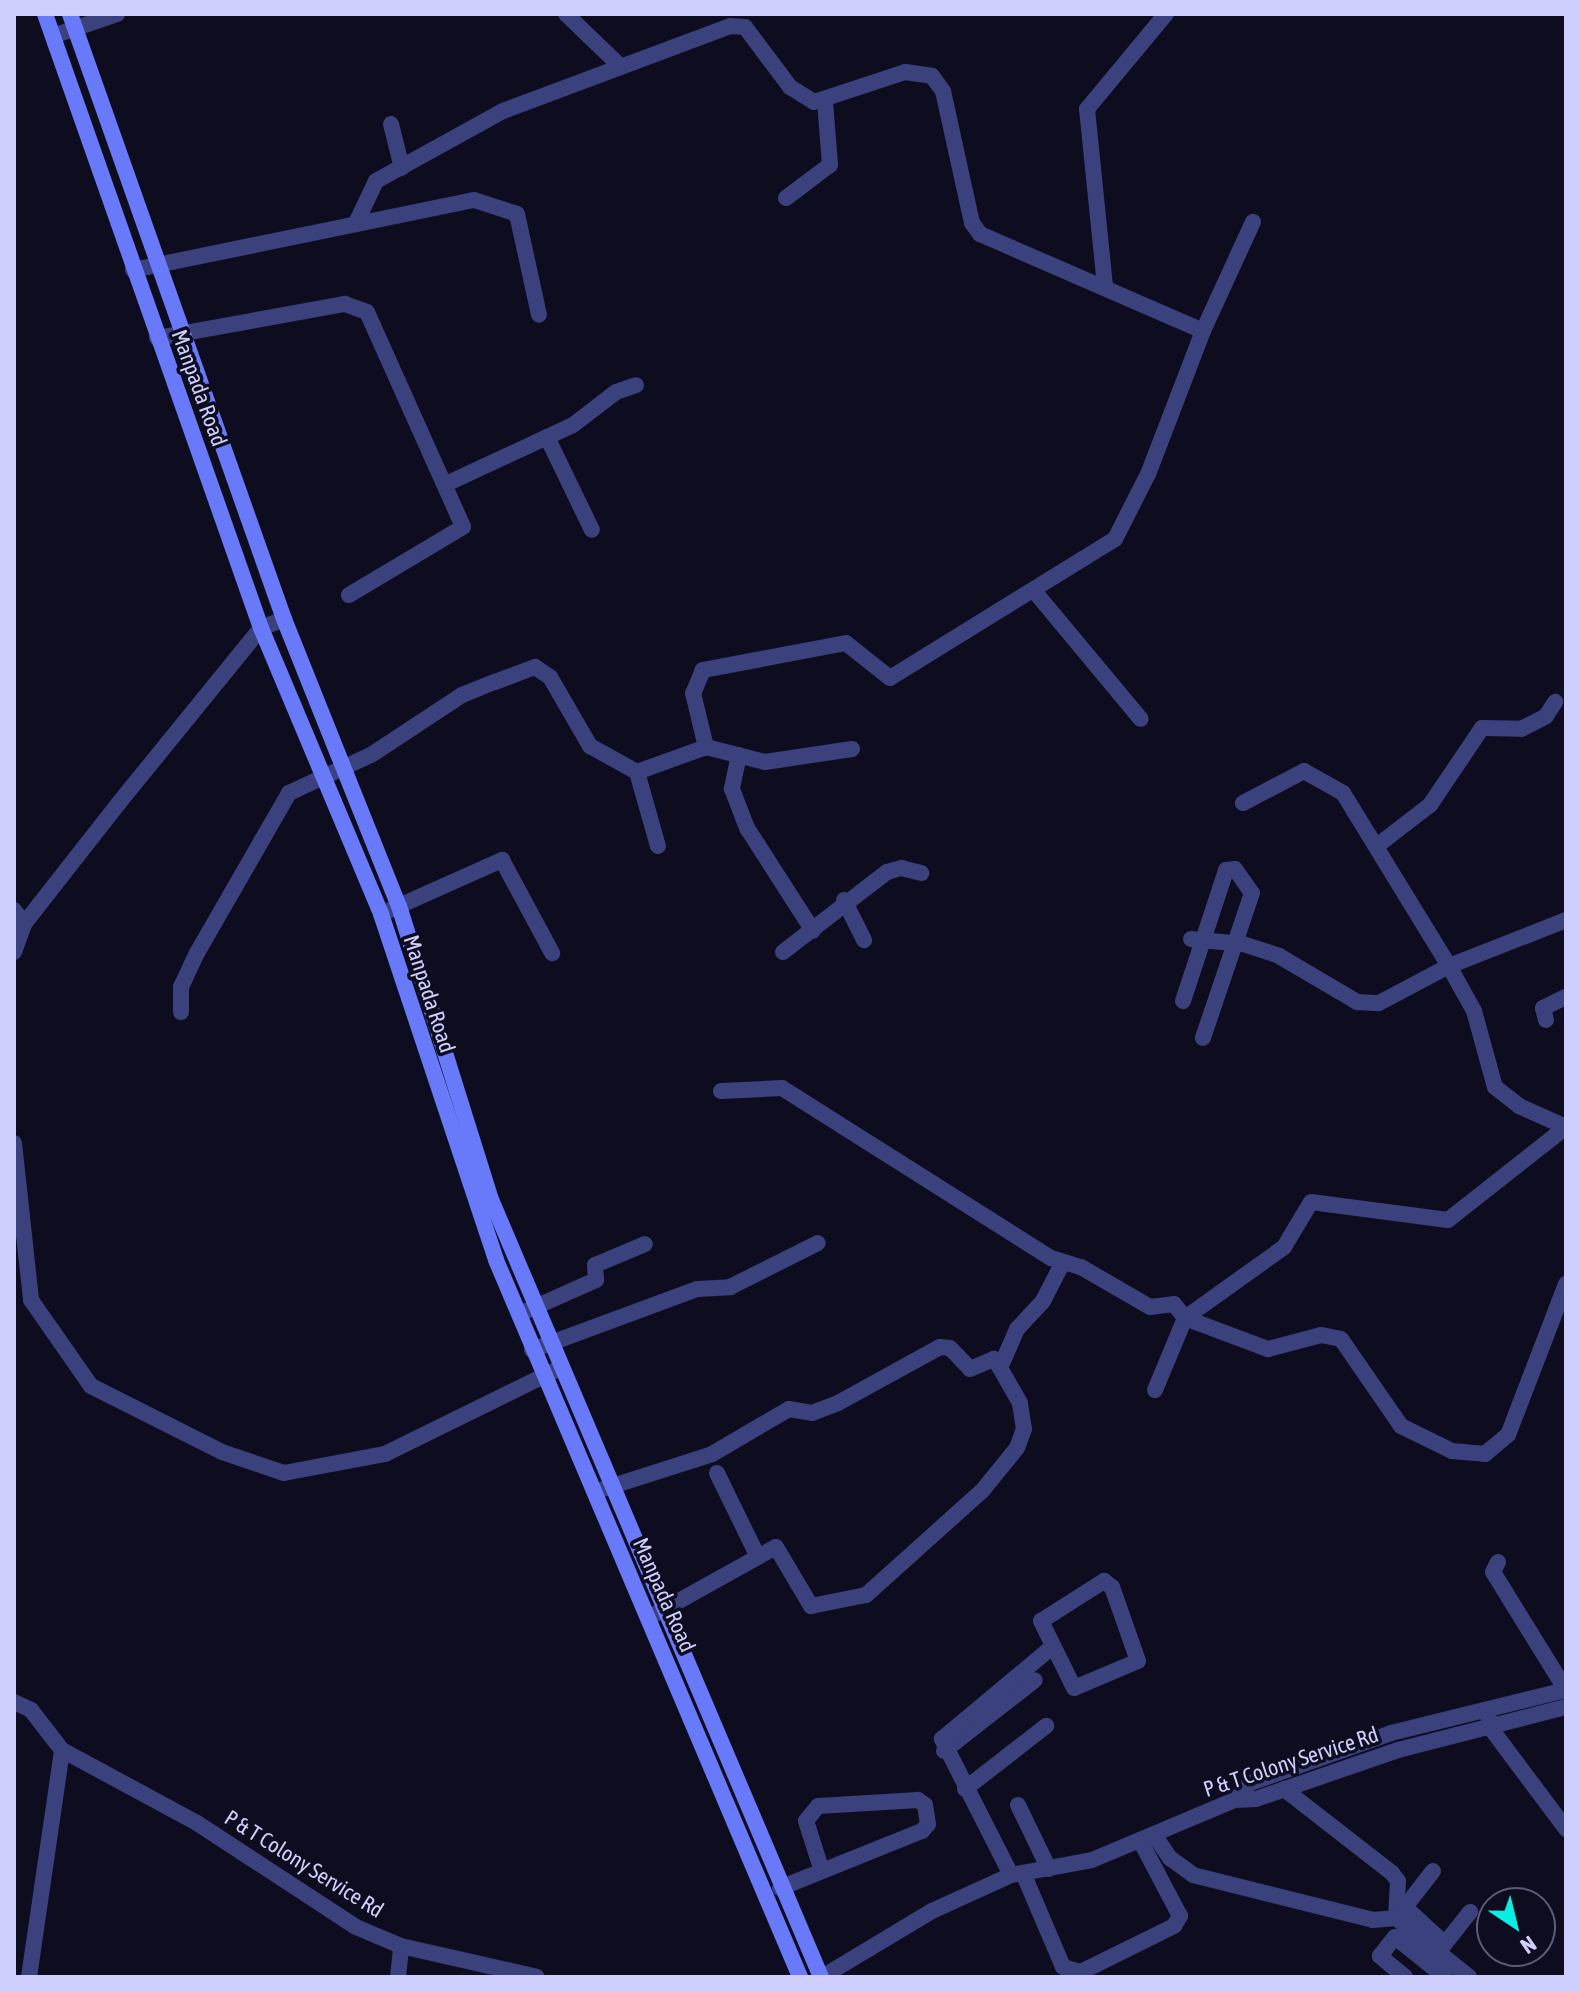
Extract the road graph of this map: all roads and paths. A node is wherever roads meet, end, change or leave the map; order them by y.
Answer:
1 (45, 14) edge
2 (117, 14) edge
3 (566, 14) edge
4 (1166, 14) edge
5 (72, 21) edge
6 (53, 36) junction
7 (620, 66) junction
8 (825, 101) junction
9 (391, 124) dead end
10 (402, 168) junction
11 (786, 198) dead end
12 (357, 221) junction
13 (1253, 222) dead end
14 (158, 264) junction
15 (133, 270) junction
16 (1105, 286) junction
17 (539, 315) dead end
18 (180, 331) junction
19 (1203, 331) junction
20 (157, 338) junction
21 (636, 385) dead end
22 (547, 437) junction
23 (446, 484) junction
24 (592, 530) dead end
25 (1035, 592) junction
26 (349, 595) dead end
27 (284, 619) junction
28 (261, 628) junction
29 (1555, 702) dead end
30 (1141, 719) dead end
31 (706, 747) junction
32 (852, 749) dead end
33 (739, 755) junction
34 (341, 771) junction
35 (637, 772) junction
36 (319, 779) junction
37 (1243, 803) dead end
38 (1378, 845) junction
39 (658, 846) dead end
40 (921, 873) dead end
41 (844, 900) junction
42 (399, 906) junction
43 (381, 914) junction
44 (19, 917) edge
45 (1566, 920) edge
46 (813, 931) junction
47 (1197, 939) junction
48 (864, 940) dead end
49 (1235, 943) junction
50 (14, 952) edge
51 (783, 952) dead end
52 (552, 953) dead end
53 (1449, 966) junction
54 (1566, 997) edge
55 (1183, 1001) dead end
56 (181, 1012) dead end
57 (1546, 1020) dead end
58 (1203, 1038) dead end
59 (448, 1063) junction
60 (429, 1067) junction
61 (721, 1091) dead end
62 (1566, 1127) edge
63 (14, 1143) edge
64 (467, 1151) junction
65 (483, 1199) junction
66 (818, 1243) dead end
67 (645, 1244) dead end
68 (1062, 1264) junction
69 (1566, 1284) edge
70 (534, 1308) junction
71 (518, 1315) junction
72 (1185, 1318) junction
73 (540, 1347) junction
74 (1000, 1368) junction
75 (551, 1372) junction
76 (1155, 1390) dead end
77 (717, 1473) dead end
78 (614, 1486) junction
79 (597, 1491) junction
80 (758, 1557) junction
81 (1498, 1562) dead end
82 (658, 1614) junction
83 (1052, 1647) junction
84 (1035, 1680) dead end
85 (1566, 1690) edge
86 (14, 1702) edge
87 (1566, 1707) edge
88 (1487, 1712) junction
89 (1046, 1726) dead end
90 (1492, 1730) junction
91 (62, 1750) junction
92 (944, 1751) junction
93 (965, 1789) junction
94 (1284, 1789) junction
95 (1235, 1800) junction
96 (1018, 1805) dead end
97 (1565, 1824) edge
98 (1148, 1839) junction
99 (760, 1857) junction
100 (1049, 1869) junction
101 (822, 1871) junction
102 (1433, 1871) dead end
103 (1017, 1874) junction
104 (780, 1888) junction
105 (1470, 1912) dead end
106 (1396, 1918) junction
107 (401, 1946) junction
108 (1441, 1948) junction
109 (29, 1977) edge
110 (398, 1977) edge
111 (537, 1977) edge
112 (800, 1977) edge
113 (821, 1977) edge
114 (1405, 1977) edge
115 (1445, 1977) edge
116 (1469, 1977) edge

1 - 6 main road, Manpada Road
2 - 5 street
3 - 7 street
4 - 16 street
5 - 6 street
5 - 14 main road, Manpada Road
6 - 15 main road, Manpada Road
7 - 8 street
7 - 10 street
8 - 11 street
8 - 16 street
9 - 10 street
10 - 12 street
12 - 14 street
12 - 17 street
13 - 19 street
14 - 15 street
14 - 18 main road, Manpada Road
15 - 20 main road, Manpada Road
16 - 19 street
18 - 20 street
18 - 23 street
18 - 27 main road, Manpada Road
19 - 25 street
20 - 28 main road, Manpada Road
21 - 22 street
22 - 23 street
22 - 24 street
23 - 26 street
25 - 30 street
25 - 31 street
27 - 28 street
27 - 34 main road, Manpada Road
28 - 36 main road, Manpada Road
28 - 44 street
29 - 38 street
31 - 33 street
31 - 35 street
32 - 33 street
33 - 46 street
34 - 35 street
34 - 36 street
34 - 42 main road, Manpada Road
35 - 39 street
36 - 43 main road, Manpada Road
36 - 56 street
37 - 38 street
38 - 53 street
40 - 41 street
41 - 46 street
41 - 48 street
42 - 43 street
42 - 52 street
42 - 59 main road, Manpada Road
43 - 60 main road, Manpada Road
44 - 50 street
45 - 53 street
46 - 51 street
47 - 49 street
47 - 49 street
47 - 55 street
49 - 53 street
49 - 58 street
53 - 62 street
54 - 57 street
59 - 60 main road
59 - 64 main road, Manpada Road
60 - 64 main road, Manpada Road
61 - 68 street
62 - 72 street
63 - 75 street
64 - 65 main road, Manpada Road
65 - 70 main road, Manpada Road
65 - 71 main road, Manpada Road
66 - 73 street
67 - 70 street
68 - 72 street
68 - 74 street
69 - 72 street
70 - 71 street
70 - 73 main road, Manpada Road
71 - 73 main road, Manpada Road
72 - 76 street
73 - 75 main road, Manpada Road
74 - 78 street
74 - 80 street
75 - 78 main road, Manpada Road
75 - 79 main road, Manpada Road
77 - 80 street
78 - 79 street
78 - 82 main road, Manpada Road
79 - 82 main road, Manpada Road
80 - 82 street
81 - 85 street
82 - 99 main road, Manpada Road
83 - 83 street
83 - 92 street
84 - 92 street
85 - 88 street
86 - 91 street
87 - 90 street, P & T Colony Service Rd
88 - 90 street
88 - 95 street
89 - 93 street
90 - 94 street, P & T Colony Service Rd
90 - 97 street
91 - 107 street, P & T Colony Service Rd
91 - 109 street
92 - 93 street
93 - 103 street
94 - 95 street, P & T Colony Service Rd
94 - 106 street
95 - 98 street, P & T Colony Service Rd
96 - 100 street
98 - 100 street, P & T Colony Service Rd
98 - 103 street
98 - 106 street
99 - 104 main road, Manpada Road
99 - 112 main road, Manpada Road
100 - 103 street, P & T Colony Service Rd
101 - 101 street
101 - 104 street
102 - 108 street
103 - 113 street, P & T Colony Service Rd
104 - 113 main road, Manpada Road
105 - 108 street
106 - 108 street
107 - 110 street
107 - 111 street, P & T Colony Service Rd
108 - 116 street
114 - 115 street

